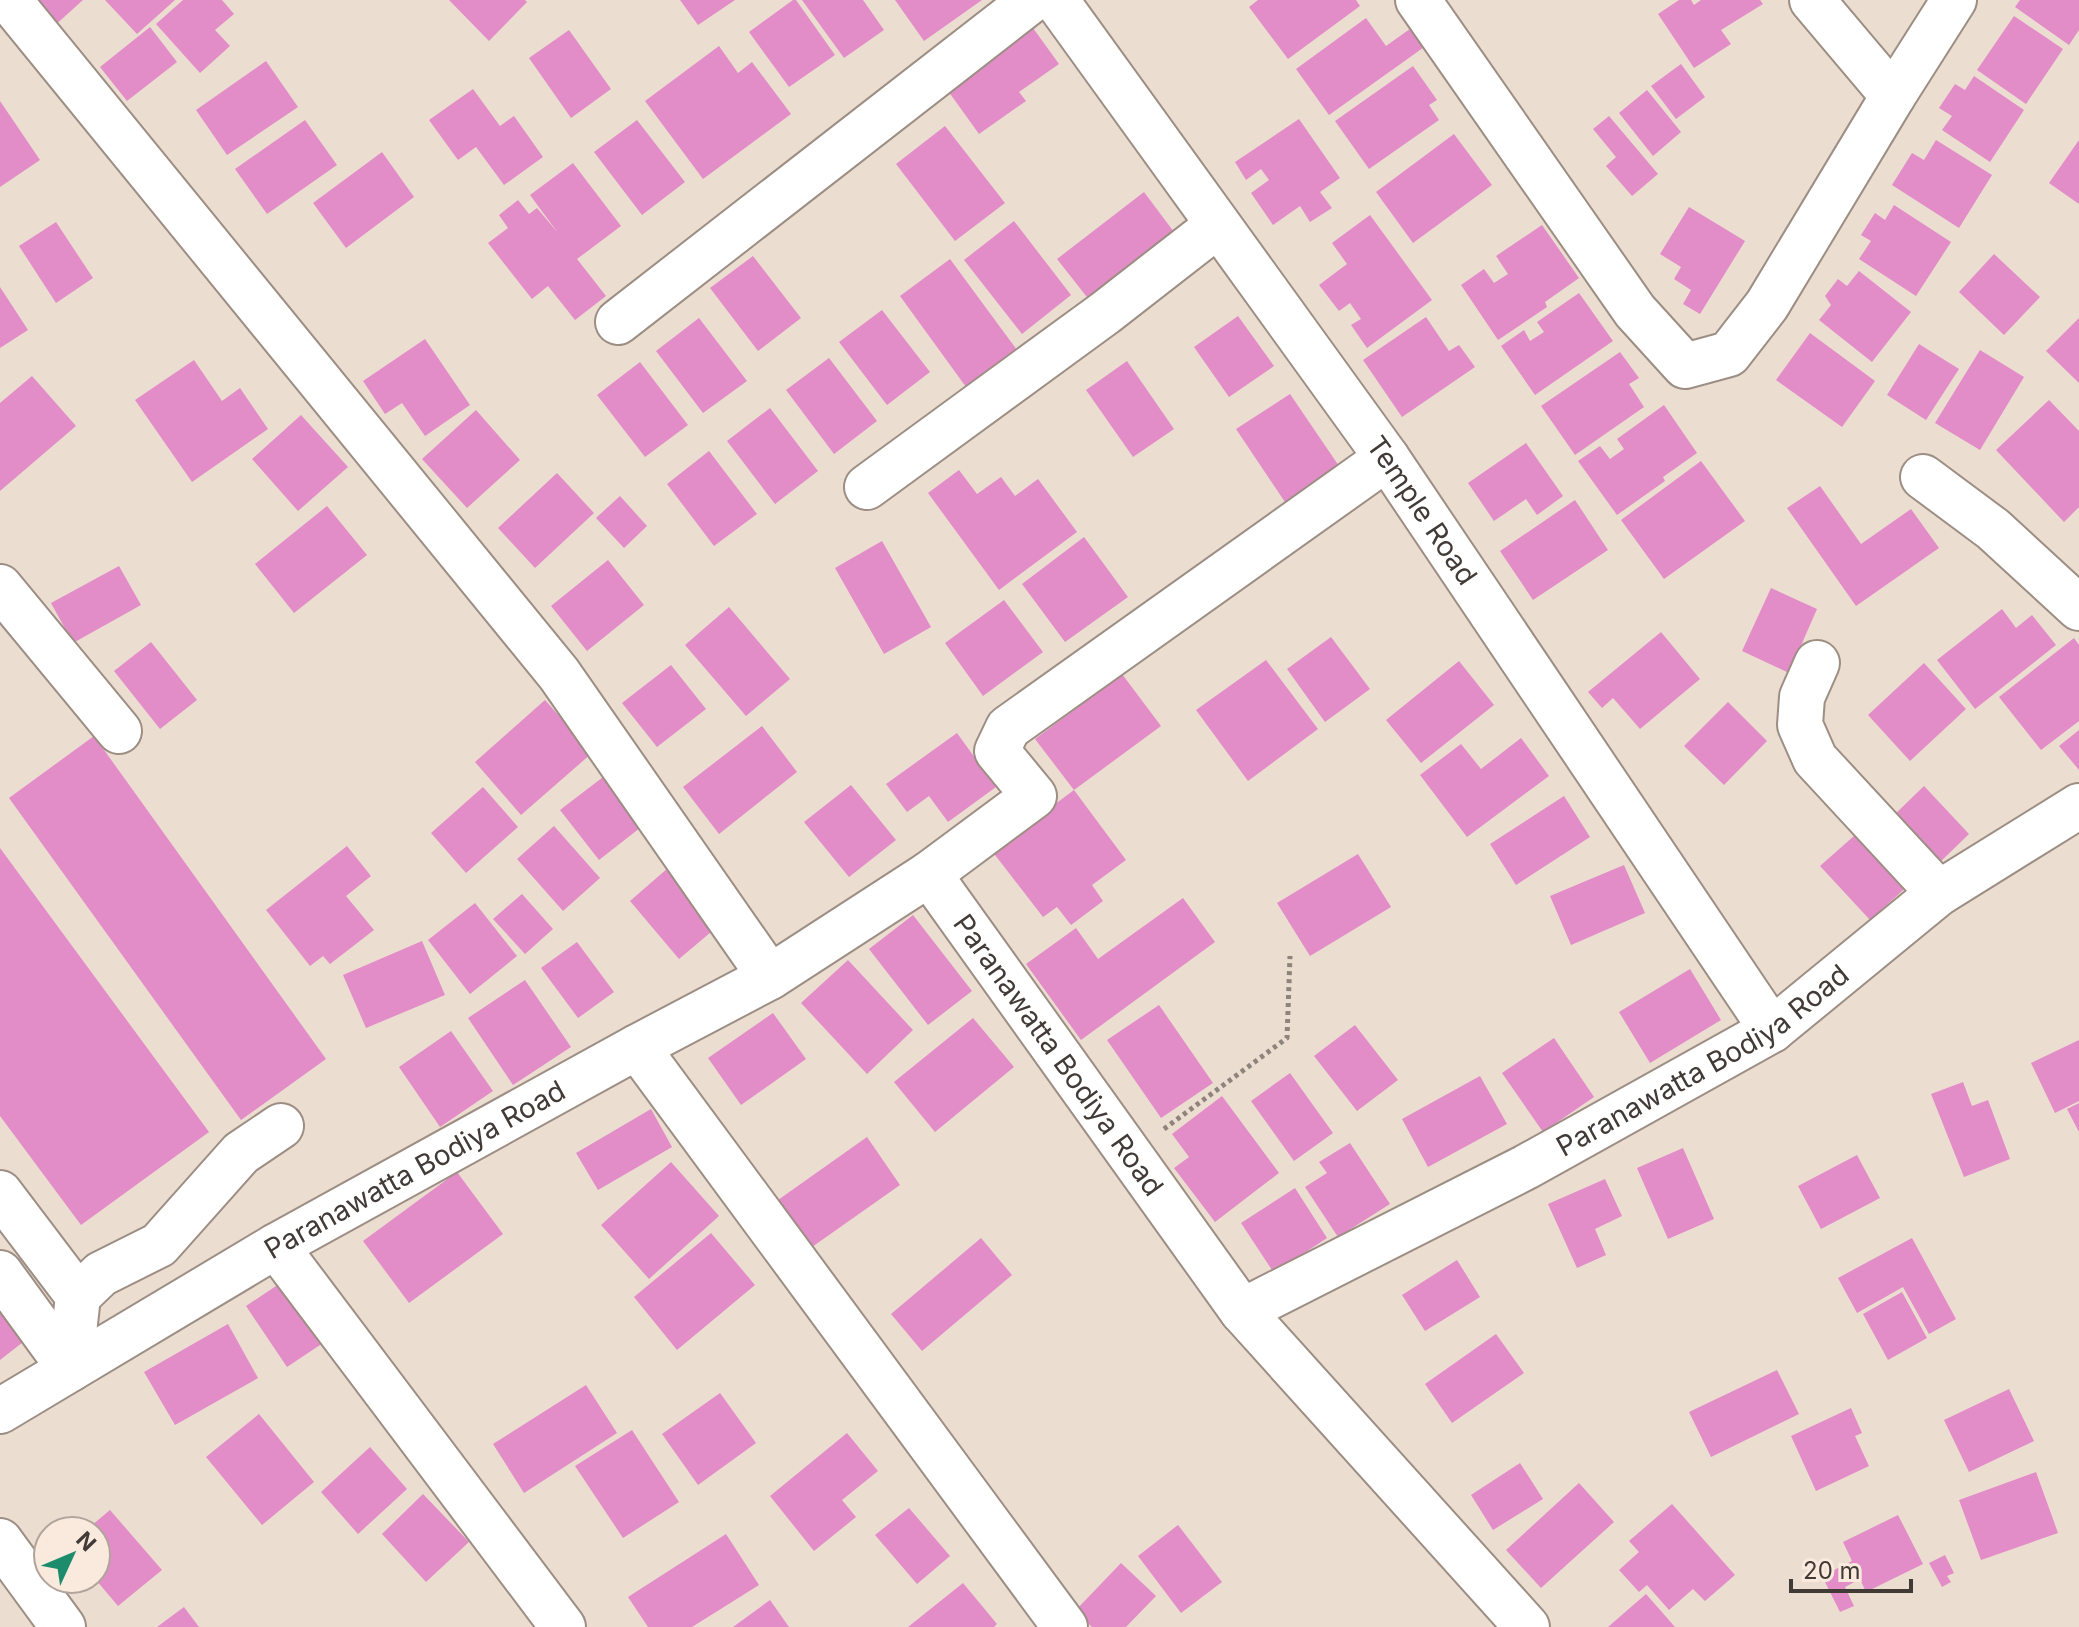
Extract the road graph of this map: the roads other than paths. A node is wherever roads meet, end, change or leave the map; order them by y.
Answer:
1 (9, 0) edge
2 (1032, 0) edge
3 (1056, 0) edge
4 (1418, 0) edge
5 (1812, 0) edge
6 (1954, 0) edge
7 (1893, 96) junction
8 (1218, 225) junction
9 (618, 322) dead end
10 (1387, 458) junction
11 (1923, 477) dead end
12 (867, 487) dead end
13 (0, 587) edge
14 (2079, 608) edge
15 (1817, 663) dead end
16 (119, 731) dead end
17 (2079, 806) edge
18 (929, 874) junction
19 (1939, 893) junction
20 (770, 977) junction
21 (1772, 1030) junction
22 (637, 1047) junction
23 (281, 1126) dead end
24 (0, 1193) edge
25 (276, 1246) junction
26 (0, 1273) edge
27 (78, 1296) junction
28 (1242, 1311) junction
29 (70, 1369) junction
30 (0, 1411) edge
31 (0, 1541) edge
32 (63, 1627) edge
33 (563, 1627) edge
34 (1065, 1627) edge
35 (1527, 1627) edge

1 - 20 street
2 - 9 street
3 - 8 street, Temple Road
4 - 7 street
5 - 7 street
6 - 7 street
8 - 10 street, Temple Road
8 - 12 street
10 - 18 street
10 - 21 street, Temple Road
11 - 14 street
13 - 16 street
15 - 19 street
17 - 19 street, Paranawatta Bodiya Road
18 - 20 street, Paranawatta Bodiya Road
18 - 28 street, Paranawatta Bodiya Road
19 - 21 street, Paranawatta Bodiya Road
20 - 22 street, Paranawatta Bodiya Road
21 - 28 street, Paranawatta Bodiya Road
22 - 25 street, Paranawatta Bodiya Road
22 - 34 street
23 - 27 street
24 - 27 street
25 - 29 street, Paranawatta Bodiya Road
25 - 33 street
26 - 29 street
27 - 29 street
28 - 35 street
29 - 30 street, Paranawatta Bodiya Road
31 - 32 street

